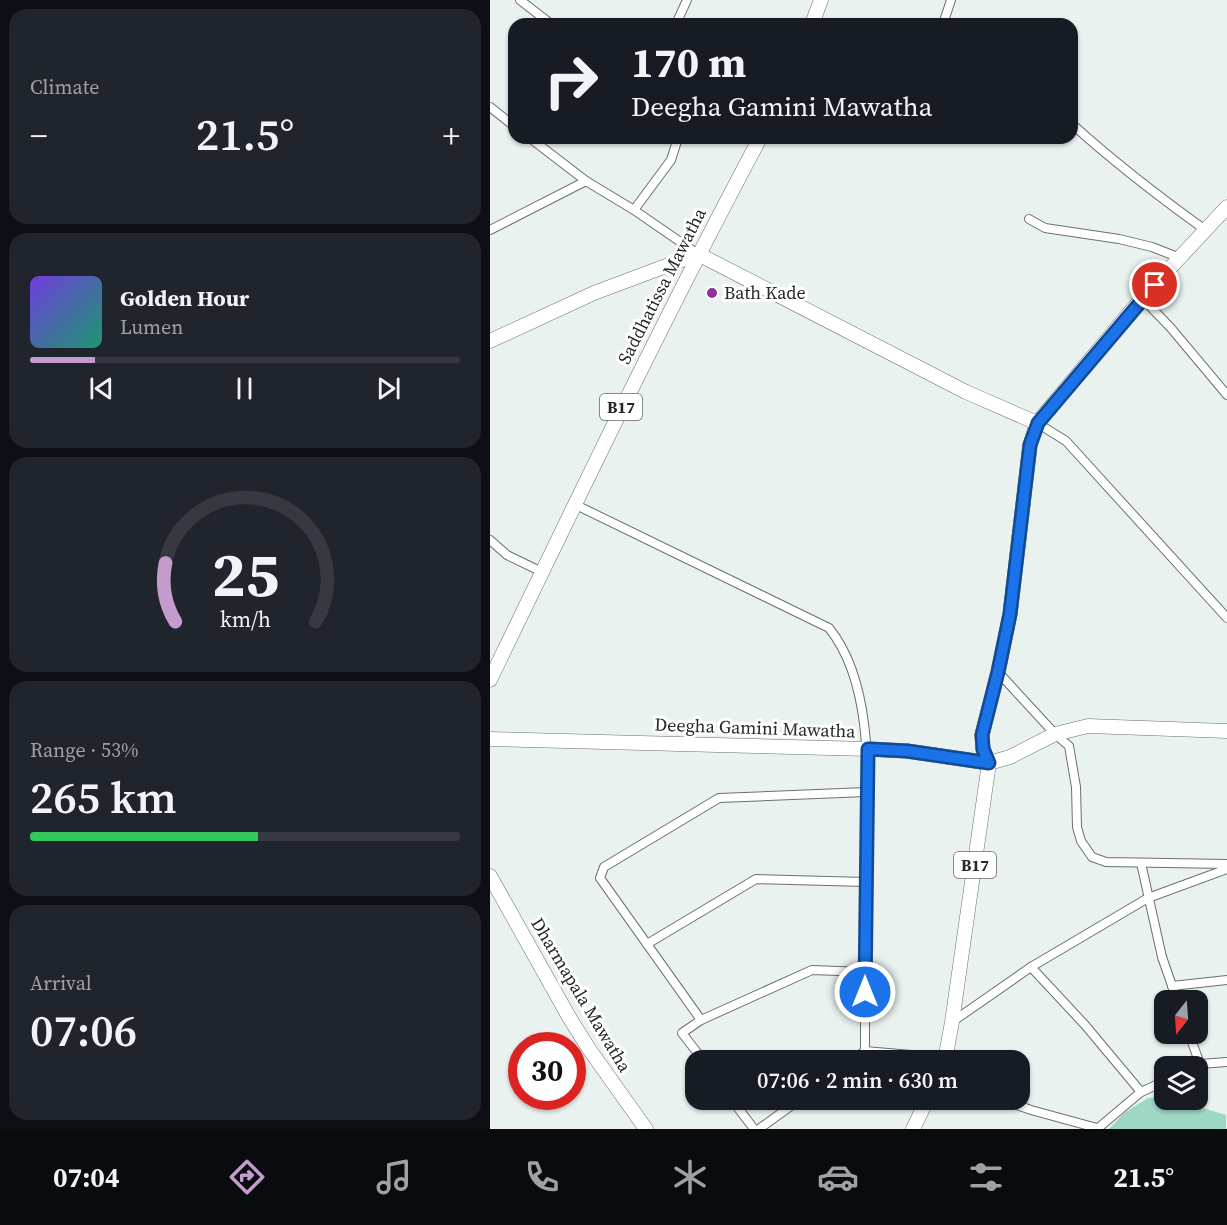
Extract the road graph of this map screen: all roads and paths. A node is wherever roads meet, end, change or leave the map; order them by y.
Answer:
1 (520, 0) edge
2 (821, 0) edge
3 (951, 0) edge
4 (685, 1) edge
5 (542, 18) edge
6 (678, 18) edge
7 (814, 18) edge
8 (945, 18) edge
9 (491, 110) edge
10 (508, 122) edge
11 (1078, 129) edge
12 (538, 144) edge
13 (676, 144) edge
14 (757, 144) edge
15 (586, 181) junction
16 (1226, 207) edge
17 (634, 210) junction
18 (1029, 219) dead end
19 (1204, 229) junction
20 (490, 230) edge
21 (698, 254) junction
22 (1180, 258) junction
23 (1142, 298) junction
24 (490, 341) edge
25 (1226, 395) edge
26 (1038, 423) junction
27 (574, 504) junction
28 (490, 540) edge
29 (542, 572) junction
30 (1226, 618) edge
31 (998, 672) junction
32 (490, 680) edge
33 (1226, 731) edge
34 (1055, 734) junction
35 (490, 739) edge
36 (868, 749) junction
37 (989, 763) junction
38 (866, 792) junction
39 (1141, 863) junction
40 (1226, 866) edge
41 (490, 876) edge
42 (866, 882) junction
43 (1148, 898) junction
44 (647, 944) junction
45 (1031, 967) junction
46 (865, 972) junction
47 (1226, 980) edge
48 (1172, 986) junction
49 (1173, 990) edge
50 (701, 1020) junction
51 (952, 1022) junction
52 (695, 1050) edge
53 (865, 1050) edge
54 (947, 1050) edge
55 (1226, 1062) edge
56 (1208, 1064) edge
57 (1154, 1086) edge
58 (1141, 1092) junction
59 (740, 1110) edge
60 (785, 1110) edge
61 (922, 1110) edge
62 (1030, 1110) edge
63 (1097, 1128) edge
64 (646, 1129) edge
65 (754, 1129) edge
66 (759, 1129) edge
67 (913, 1129) edge

1 - 5 street
2 - 7 main road
3 - 8 street
4 - 6 street
9 - 10 street
11 - 19 street
12 - 15 street
13 - 17 street
14 - 21 main road, Saddhatissa Mawatha / B17
15 - 17 street
15 - 20 street
16 - 19 main road, B17
17 - 21 street
18 - 22 street
19 - 22 main road, B17
21 - 24 main road
21 - 26 main road
21 - 27 main road, Saddhatissa Mawatha / B17
22 - 23 main road, B17
23 - 25 street
23 - 26 main road, B17
26 - 30 street
26 - 31 main road, B17
27 - 29 main road, Saddhatissa Mawatha / B17
27 - 36 street
28 - 29 street
29 - 32 main road, Saddhatissa Mawatha / B17
31 - 34 street
31 - 37 main road, B17
33 - 34 main road, Deegha Gamini Mawatha
34 - 37 main road, Deegha Gamini Mawatha
34 - 39 street
35 - 36 main road, Deegha Gamini Mawatha
36 - 37 main road, Deegha Gamini Mawatha
36 - 38 street
37 - 51 main road, B17
38 - 42 street
38 - 44 street
39 - 40 street
39 - 43 street
40 - 43 street
41 - 64 main road, Dharmapala Mawatha
42 - 44 street
42 - 46 street
43 - 45 street
43 - 48 street
44 - 50 street
45 - 51 street
45 - 58 street
46 - 50 street
46 - 53 street
47 - 48 street
48 - 49 street
50 - 52 street
51 - 54 main road, B17
55 - 56 street
57 - 58 street
58 - 63 street
59 - 65 street
60 - 66 street
61 - 67 main road
62 - 63 street

